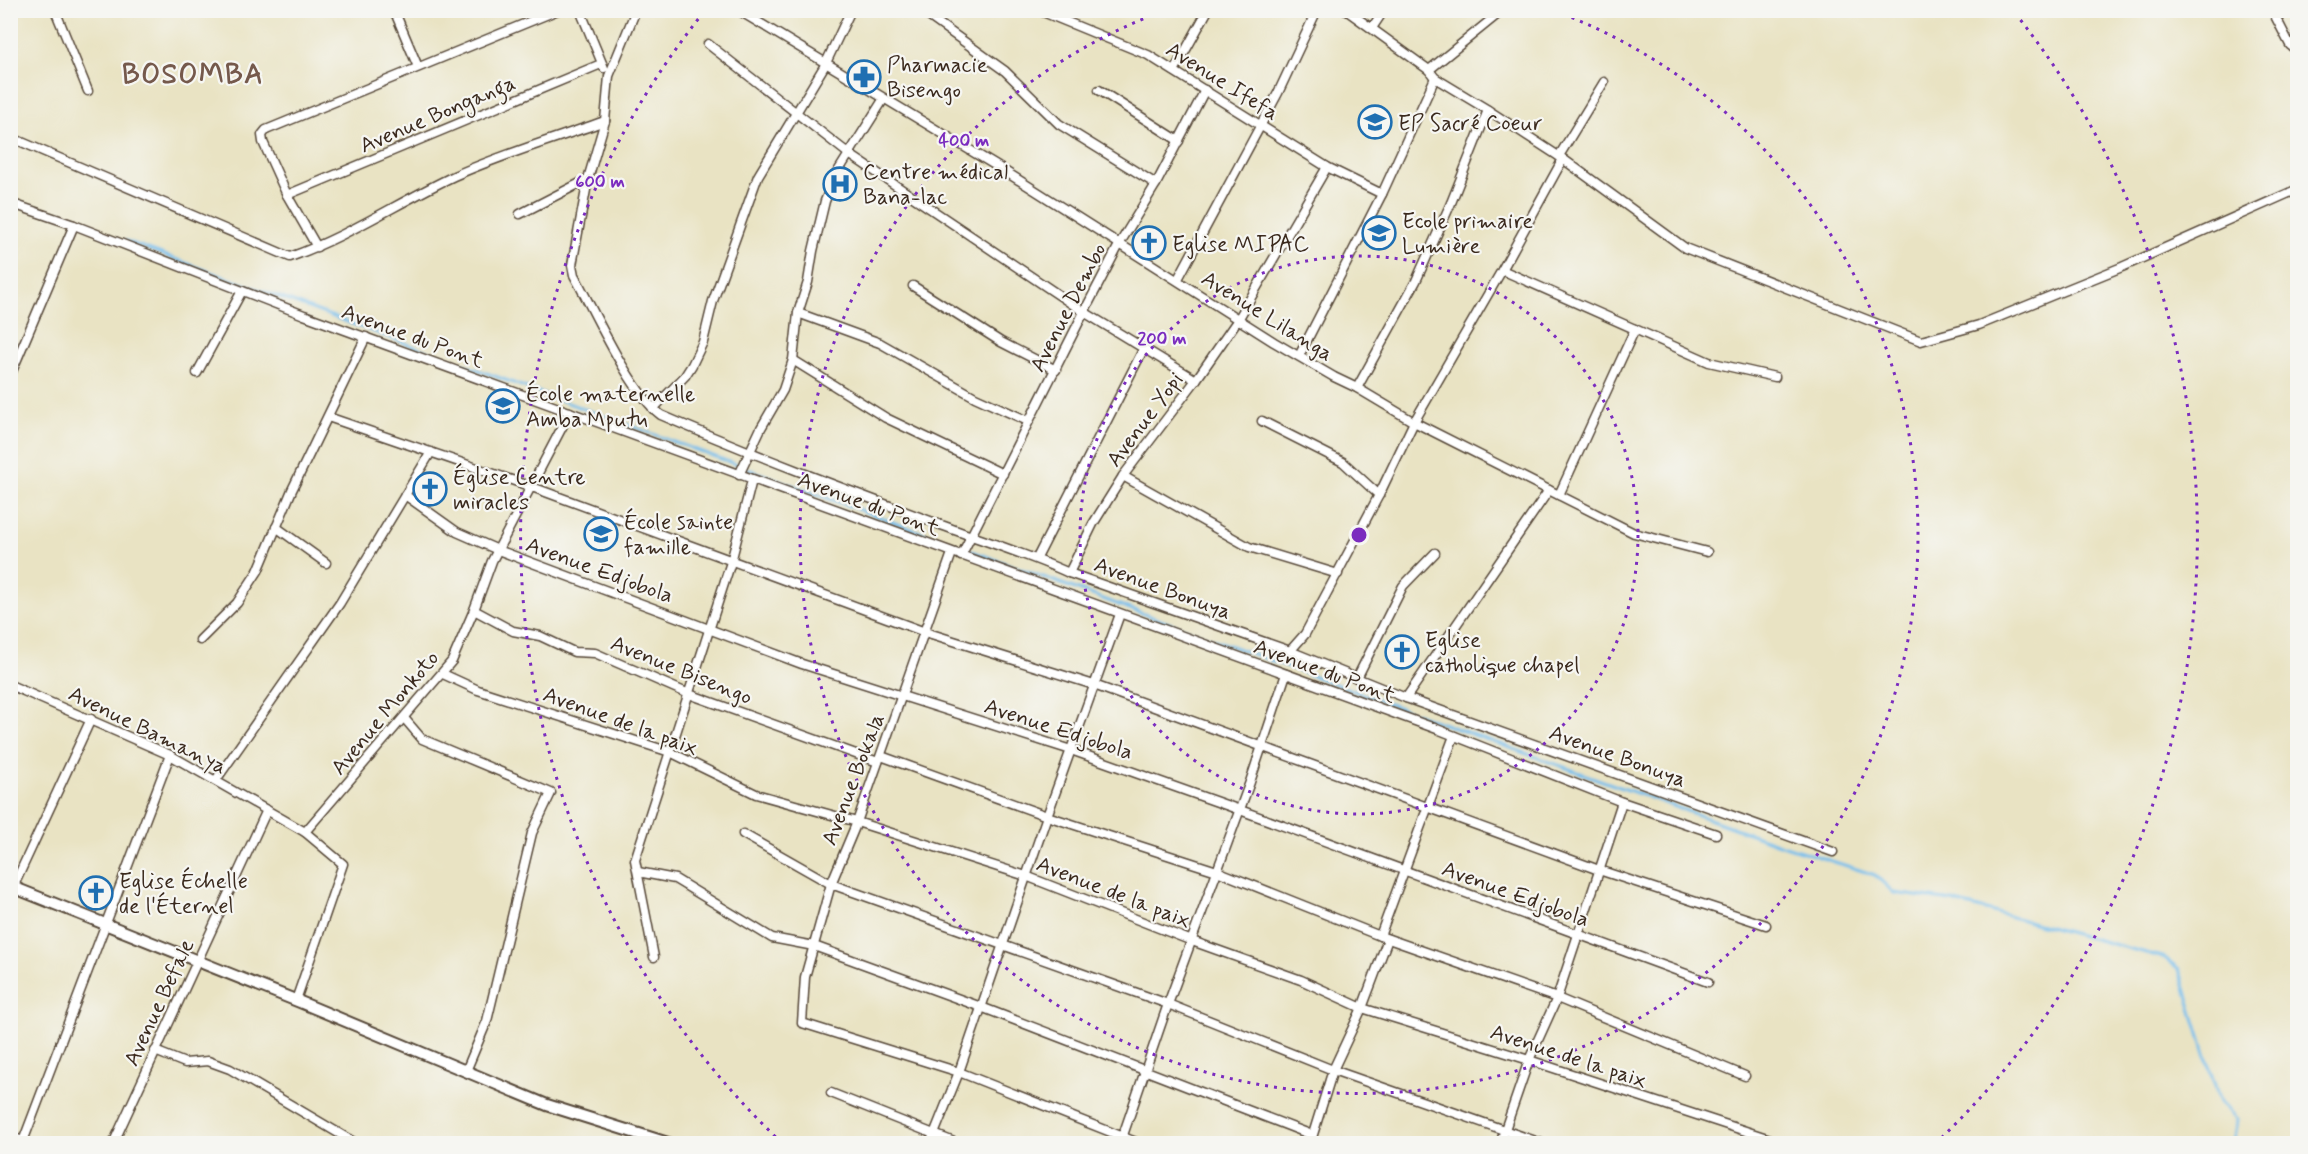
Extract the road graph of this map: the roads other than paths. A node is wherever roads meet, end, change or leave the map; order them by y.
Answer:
1 (55, 10) edge
2 (394, 10) edge
3 (558, 10) edge
4 (580, 10) edge
5 (636, 10) edge
6 (738, 10) edge
7 (851, 10) edge
8 (1038, 10) edge
9 (1208, 10) edge
10 (1317, 10) edge
11 (1346, 10) edge
12 (1384, 10) edge
13 (1503, 10) edge
14 (2272, 10) edge
15 (920, 11) edge
16 (1372, 28) junction
17 (708, 44) dead end
18 (2298, 51) edge
19 (601, 64) junction
20 (825, 65) junction
21 (418, 67) junction
22 (1174, 71) junction
23 (1432, 74) junction
24 (609, 76) junction
25 (1605, 82) dead end
26 (1100, 90) dead end
27 (1205, 90) junction
28 (88, 91) dead end
29 (883, 100) junction
30 (1488, 110) junction
31 (796, 112) junction
32 (605, 122) junction
33 (1262, 124) junction
34 (10, 137) edge
35 (1179, 141) junction
36 (849, 154) junction
37 (1561, 158) junction
38 (1327, 166) junction
39 (588, 179) junction
40 (1156, 184) junction
41 (2298, 189) edge
42 (1382, 194) junction
43 (287, 195) junction
44 (10, 203) edge
45 (520, 214) dead end
46 (74, 225) junction
47 (1120, 243) junction
48 (317, 247) junction
49 (1502, 270) junction
50 (1178, 279) junction
51 (913, 286) dead end
52 (242, 291) junction
53 (1084, 312) junction
54 (798, 313) junction
55 (1239, 318) junction
56 (1635, 329) junction
57 (366, 337) junction
58 (1143, 350) junction
59 (1299, 356) junction
60 (793, 360) junction
61 (1056, 370) junction
62 (197, 372) dead end
63 (10, 376) edge
64 (1775, 377) dead end
65 (1196, 380) junction
66 (1357, 388) junction
67 (653, 409) junction
68 (570, 412) junction
69 (328, 417) junction
70 (1028, 421) junction
71 (1262, 421) dead end
72 (1414, 422) junction
73 (431, 452) junction
74 (749, 453) junction
75 (742, 470) junction
76 (1003, 474) junction
77 (1123, 476) junction
78 (752, 480) junction
79 (532, 487) junction
80 (1549, 490) junction
81 (405, 495) junction
82 (1378, 495) junction
83 (1559, 495) junction
84 (276, 527) junction
85 (966, 547) junction
86 (498, 550) junction
87 (1707, 552) dead end
88 (952, 553) junction
89 (1434, 553) dead end
90 (1037, 558) junction
91 (731, 562) junction
92 (326, 563) dead end
93 (1069, 573) junction
94 (1338, 574) junction
95 (474, 610) junction
96 (1120, 614) junction
97 (708, 629) junction
98 (925, 632) junction
99 (200, 640) dead end
100 (1290, 651) junction
101 (443, 674) junction
102 (1286, 674) junction
103 (1357, 678) junction
104 (10, 685) edge
105 (1094, 685) junction
106 (689, 694) junction
107 (902, 696) junction
108 (1406, 698) junction
109 (404, 718) junction
110 (92, 719) junction
111 (1454, 736) junction
112 (1263, 746) junction
113 (1071, 750) junction
114 (670, 752) junction
115 (170, 755) junction
116 (879, 759) junction
117 (216, 780) junction
118 (1622, 802) junction
119 (1427, 807) junction
120 (267, 810) junction
121 (1240, 810) junction
122 (1047, 816) junction
123 (857, 822) junction
124 (305, 832) junction
125 (743, 834) dead end
126 (1716, 834) dead end
127 (1833, 852) dead end
128 (1599, 870) junction
129 (1217, 871) junction
130 (1403, 871) junction
131 (638, 872) junction
132 (1026, 876) junction
133 (831, 884) junction
134 (12, 889) edge
135 (1766, 925) dead end
136 (105, 926) junction
137 (1577, 934) junction
138 (1384, 938) junction
139 (1192, 941) junction
140 (1002, 945) junction
141 (814, 946) junction
142 (654, 957) dead end
143 (196, 961) junction
144 (1708, 982) dead end
145 (1557, 998) junction
146 (298, 1001) junction
147 (1168, 1004) junction
148 (981, 1007) junction
149 (1362, 1008) junction
150 (155, 1051) junction
151 (1529, 1060) junction
152 (1333, 1070) junction
153 (465, 1071) junction
154 (1144, 1071) junction
155 (960, 1072) junction
156 (1745, 1076) dead end
157 (831, 1093) dead end
158 (1504, 1131) junction
159 (935, 1134) junction
160 (10, 1136) edge
161 (1311, 1139) edge
162 (1121, 1140) edge
163 (1773, 1140) dead end
164 (24, 1143) edge
165 (113, 1143) edge
166 (357, 1143) edge
167 (671, 1143) edge
168 (930, 1143) edge
169 (959, 1143) edge
170 (1141, 1143) edge
171 (1500, 1143) edge
172 (1544, 1143) edge

1 - 28 street
2 - 21 street
3 - 21 street
4 - 19 street
5 - 24 street
6 - 20 street, Avenue Lilanga
7 - 20 street
8 - 22 street, Avenue Ifefa
9 - 22 street
10 - 33 street
11 - 16 street
12 - 16 street
13 - 23 street
14 - 18 street
15 - 40 street
16 - 23 street
17 - 31 street
19 - 24 street
19 - 43 street, Avenue Bonganga
20 - 29 street, Avenue Lilanga
20 - 31 street
21 - 43 street
22 - 27 street, Avenue Ifefa
23 - 30 street
23 - 42 street
24 - 32 street
25 - 37 street
26 - 35 street
27 - 33 street, Avenue Ifefa
27 - 35 street, Avenue Dembo
29 - 36 street
29 - 47 street, Avenue Lilanga
30 - 37 street
30 - 66 street
31 - 36 street
31 - 67 street
32 - 39 street
32 - 48 street
33 - 38 street, Avenue Ifefa
33 - 50 street
34 - 48 street
35 - 40 street, Avenue Dembo
36 - 53 street
36 - 54 street
37 - 41 street
37 - 49 street
38 - 42 street, Avenue Ifefa
38 - 55 street, Avenue Yopi
39 - 45 street
39 - 67 street
40 - 47 street, Avenue Dembo
42 - 59 street
43 - 48 street
44 - 46 street, Avenue du Pont
46 - 52 street, Avenue du Pont
46 - 63 street
47 - 50 street, Avenue Lilanga
47 - 53 street, Avenue Dembo
49 - 56 street
49 - 72 street
50 - 55 street, Avenue Lilanga
51 - 61 street
52 - 57 street, Avenue du Pont
52 - 62 street
53 - 58 street
53 - 61 street, Avenue Dembo
54 - 60 street
54 - 70 street
55 - 59 street, Avenue Lilanga
55 - 65 street, Avenue Yopi
56 - 64 street
56 - 83 street
57 - 68 street, Avenue du Pont
57 - 69 street
58 - 65 street
58 - 90 street
59 - 66 street, Avenue Lilanga
60 - 74 street
60 - 76 street
61 - 70 street, Avenue Dembo
65 - 77 street, Avenue Yopi
66 - 72 street, Avenue Lilanga
67 - 74 street, Avenue Bonuya
68 - 75 street, Avenue du Pont
68 - 79 street, Avenue Monkoto
69 - 73 street
69 - 84 street
70 - 76 street, Avenue Dembo
71 - 82 street
72 - 80 street, Avenue Lilanga
72 - 82 street
73 - 79 street
73 - 81 street
74 - 75 street
74 - 85 street, Avenue Bonuya
75 - 78 street, Avenue du Pont
76 - 85 street, Avenue Dembo
77 - 93 street, Avenue Yopi
77 - 94 street
78 - 88 street, Avenue du Pont
78 - 91 street
79 - 86 street, Avenue Monkoto
79 - 91 street
80 - 83 street, Avenue Lilanga
80 - 108 street
81 - 86 street, Avenue Edjobola
81 - 117 street
82 - 94 street
83 - 87 street, Avenue Lilanga
84 - 92 street
84 - 99 street
85 - 88 street, Avenue du Pont
85 - 90 street, Avenue Bonuya
85 - 96 street, Avenue du Pont
86 - 95 street, Avenue Monkoto
86 - 97 street, Avenue Edjobola
88 - 98 street, Avenue Bokala
89 - 103 street
90 - 93 street, Avenue Bonuya
91 - 97 street
91 - 98 street
93 - 100 street, Avenue Bonuya
94 - 100 street
95 - 101 street, Avenue Monkoto
95 - 106 street, Avenue Bisengo
96 - 102 street, Avenue du Pont
96 - 105 street
97 - 106 street
97 - 107 street, Avenue Edjobola
98 - 105 street
98 - 107 street, Avenue Bokala
100 - 103 street, Avenue Bonuya
101 - 109 street, Avenue Monkoto
101 - 114 street, Avenue de la paix
102 - 111 street, Avenue du Pont
102 - 112 street
103 - 108 street, Avenue Bonuya
104 - 110 street, Avenue Bamanya
105 - 112 street
105 - 113 street
106 - 114 street
106 - 116 street, Avenue Bisengo
107 - 113 street, Avenue Edjobola
107 - 116 street, Avenue Bokala
108 - 127 street, Avenue Bonuya
109 - 124 street, Avenue Monkoto
109 - 153 street
110 - 115 street, Avenue Bamanya
110 - 134 street
111 - 118 street, Avenue du Pont
111 - 119 street
112 - 119 street
112 - 121 street
113 - 121 street, Avenue Edjobola
113 - 122 street
114 - 123 street, Avenue de la paix
114 - 131 street
115 - 117 street, Avenue Bamanya
115 - 136 street
116 - 122 street, Avenue Bisengo
116 - 123 street, Avenue Bokala
117 - 120 street, Avenue Bamanya
118 - 126 street, Avenue du Pont
118 - 128 street
119 - 128 street
119 - 130 street
120 - 124 street, Avenue Bamanya
120 - 143 street, Avenue Befale
121 - 129 street
121 - 130 street, Avenue Edjobola
122 - 129 street, Avenue Bisengo
122 - 132 street
123 - 132 street, Avenue de la paix
123 - 133 street, Avenue Bokala
124 - 146 street, Avenue Bamanya
125 - 133 street
128 - 135 street
128 - 137 street
129 - 138 street, Avenue Bisengo
129 - 139 street
130 - 137 street, Avenue Edjobola
130 - 138 street
131 - 141 street
131 - 142 street
132 - 139 street, Avenue de la paix
132 - 140 street
133 - 140 street
133 - 141 street, Avenue Bokala
134 - 136 street
136 - 143 street
136 - 164 street
137 - 144 street, Avenue Edjobola
137 - 145 street
138 - 145 street, Avenue Bisengo
138 - 149 street
139 - 147 street
139 - 149 street, Avenue de la paix
140 - 147 street
140 - 148 street
141 - 148 street
141 - 155 street, Avenue Bokala
143 - 146 street
143 - 150 street, Avenue Befale
145 - 151 street
145 - 156 street, Avenue Bisengo
146 - 153 street
147 - 152 street
147 - 154 street
148 - 154 street
148 - 155 street
149 - 151 street, Avenue de la paix
149 - 152 street
150 - 165 street, Avenue Befale
150 - 166 street
151 - 158 street
151 - 163 street, Avenue de la paix
152 - 158 street
152 - 161 street
153 - 167 street
154 - 161 street
154 - 162 street
155 - 159 street
155 - 162 street
157 - 159 street
158 - 171 street
158 - 172 street
159 - 168 street
159 - 169 street
160 - 164 street
162 - 170 street

